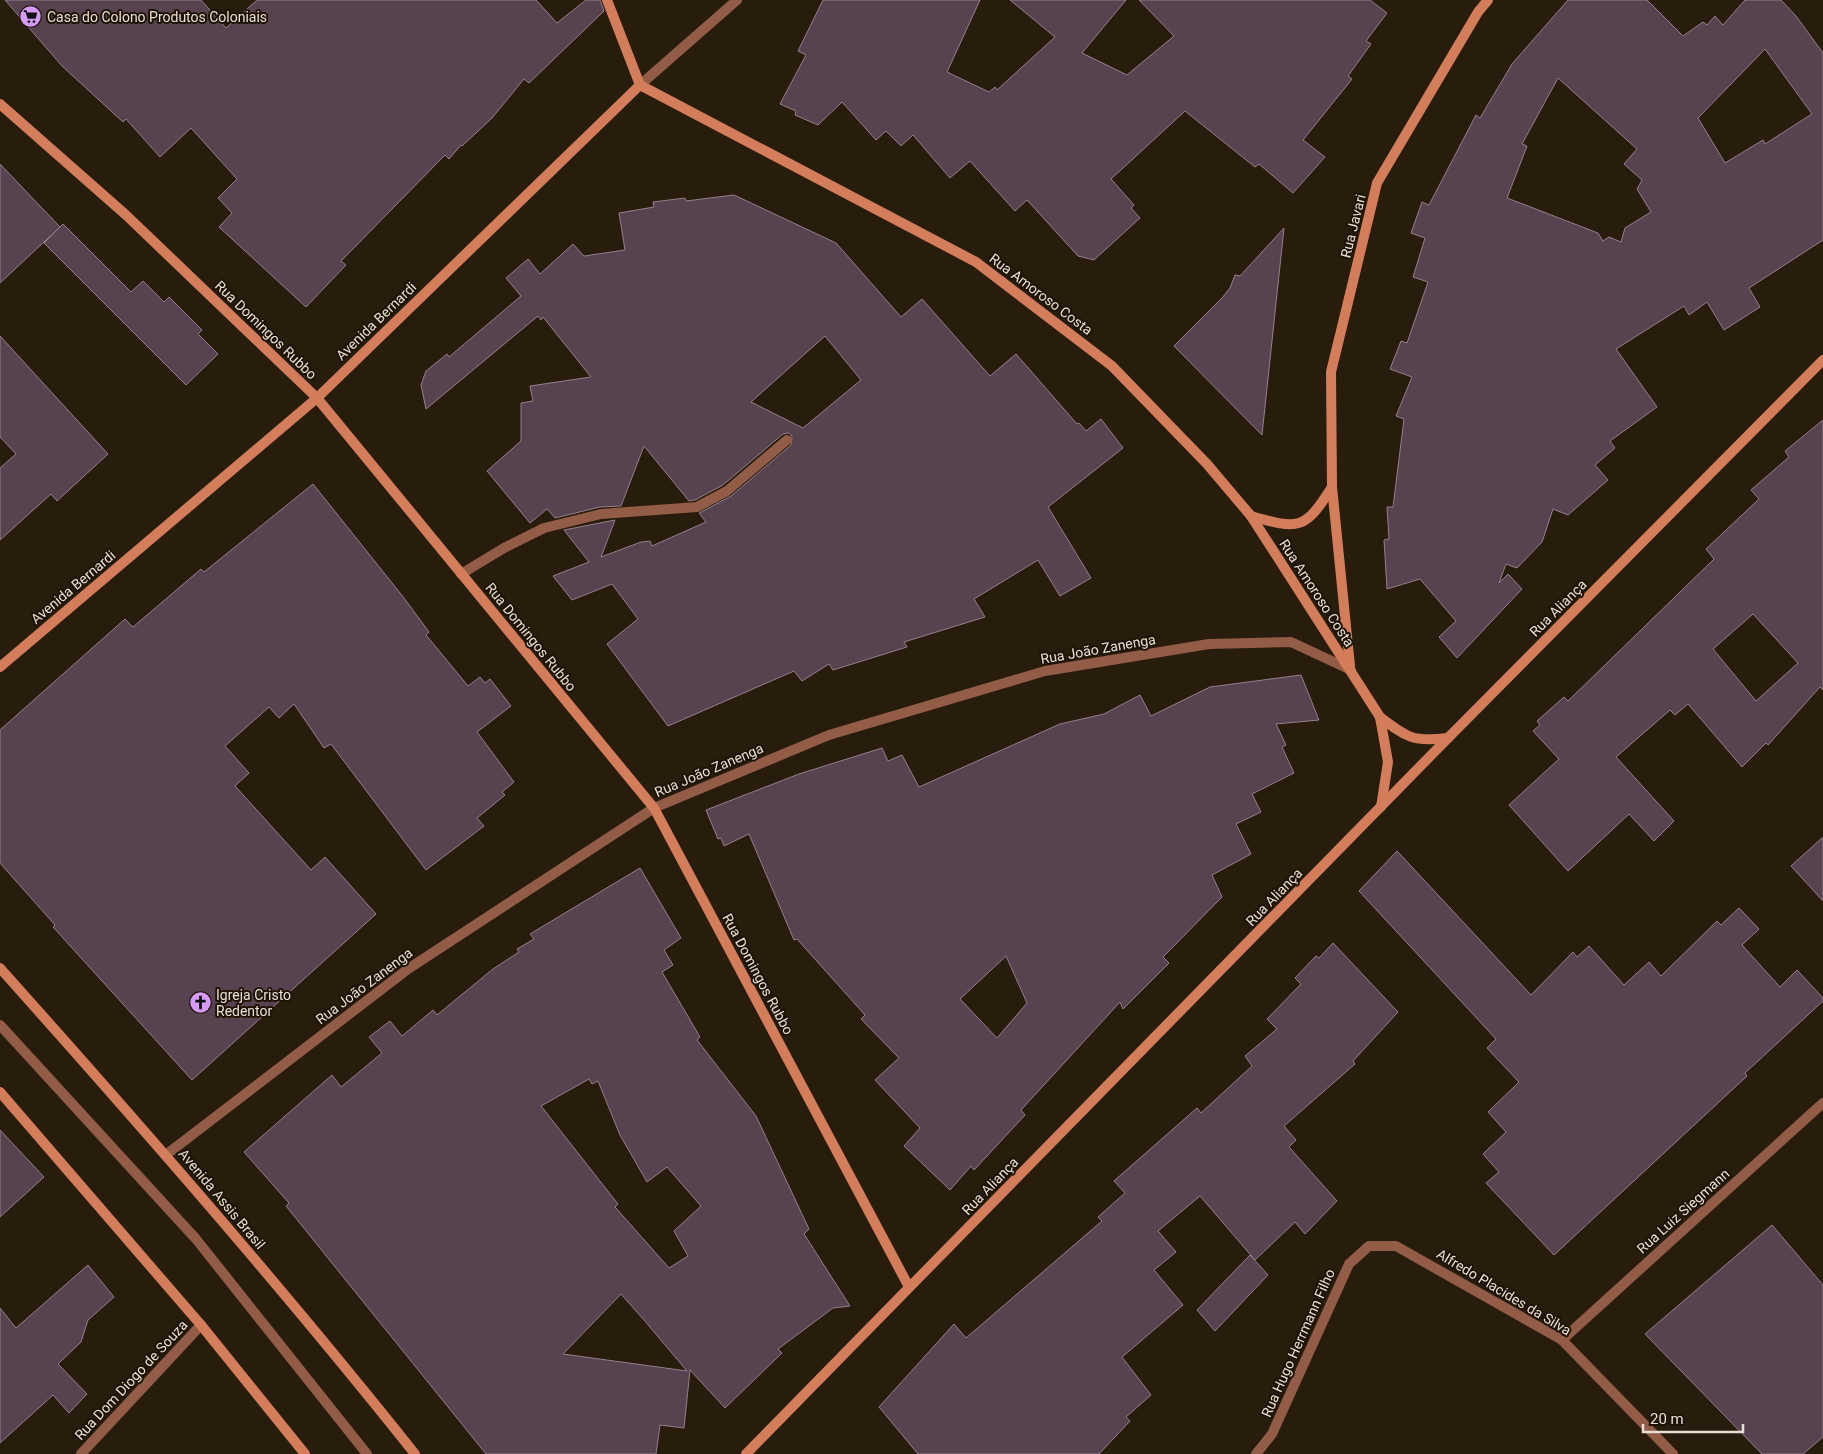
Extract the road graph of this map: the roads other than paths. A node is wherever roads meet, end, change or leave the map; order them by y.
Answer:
1 (606, 0) edge
2 (737, 0) edge
3 (1488, 0) edge
4 (640, 85) junction
5 (0, 104) edge
6 (1823, 360) edge
7 (317, 398) junction
8 (787, 440) dead end
9 (1332, 486) junction
10 (1251, 516) junction
11 (461, 574) junction
12 (0, 668) edge
13 (1351, 670) junction
14 (1380, 717) junction
15 (1448, 738) junction
16 (654, 808) junction
17 (1380, 808) junction
18 (0, 968) edge
19 (0, 1025) edge
20 (0, 1092) edge
21 (1823, 1103) edge
22 (167, 1154) junction
23 (1369, 1246) joint
24 (910, 1288) junction
25 (201, 1325) junction
26 (1562, 1340) junction
27 (81, 1454) edge
28 (305, 1454) edge
29 (367, 1454) edge
30 (416, 1454) edge
31 (746, 1454) edge
32 (1256, 1454) edge
33 (1673, 1454) edge

1 - 4 street
2 - 4 street, Avenida Bernardi
3 - 9 street, Rua Javari
4 - 7 street, Avenida Bernardi
4 - 10 street, Rua Amoroso Costa
5 - 7 street, Rua Domingos Rubbo
6 - 15 street, Rua Aliança
7 - 11 street, Rua Domingos Rubbo
7 - 12 street, Avenida Bernardi
8 - 11 street
9 - 10 street
9 - 13 street, Rua Javari
10 - 13 street, Rua Amoroso Costa
11 - 16 street, Rua Domingos Rubbo
13 - 14 street, Rua Amoroso Costa
13 - 16 street, Rua João Zanenga
14 - 15 street, Rua Amoroso Costa
14 - 17 street, Rua Amoroso Costa
15 - 17 street, Rua Aliança
16 - 22 street, Rua João Zanenga
16 - 24 street, Rua Domingos Rubbo
17 - 24 street, Rua Aliança
18 - 22 street, Avenida Assis Brasil
19 - 29 street
20 - 25 street
21 - 26 street, Rua Luiz Siegmann
22 - 30 street, Avenida Assis Brasil
23 - 26 street, Alfredo Placides da Silva
23 - 32 street, Rua Hugo Herrmann Filho
24 - 31 street, Rua Aliança
25 - 27 street, Rua Dom Diogo de Souza
25 - 28 street
26 - 33 street, Alfredo Placides da Silva

